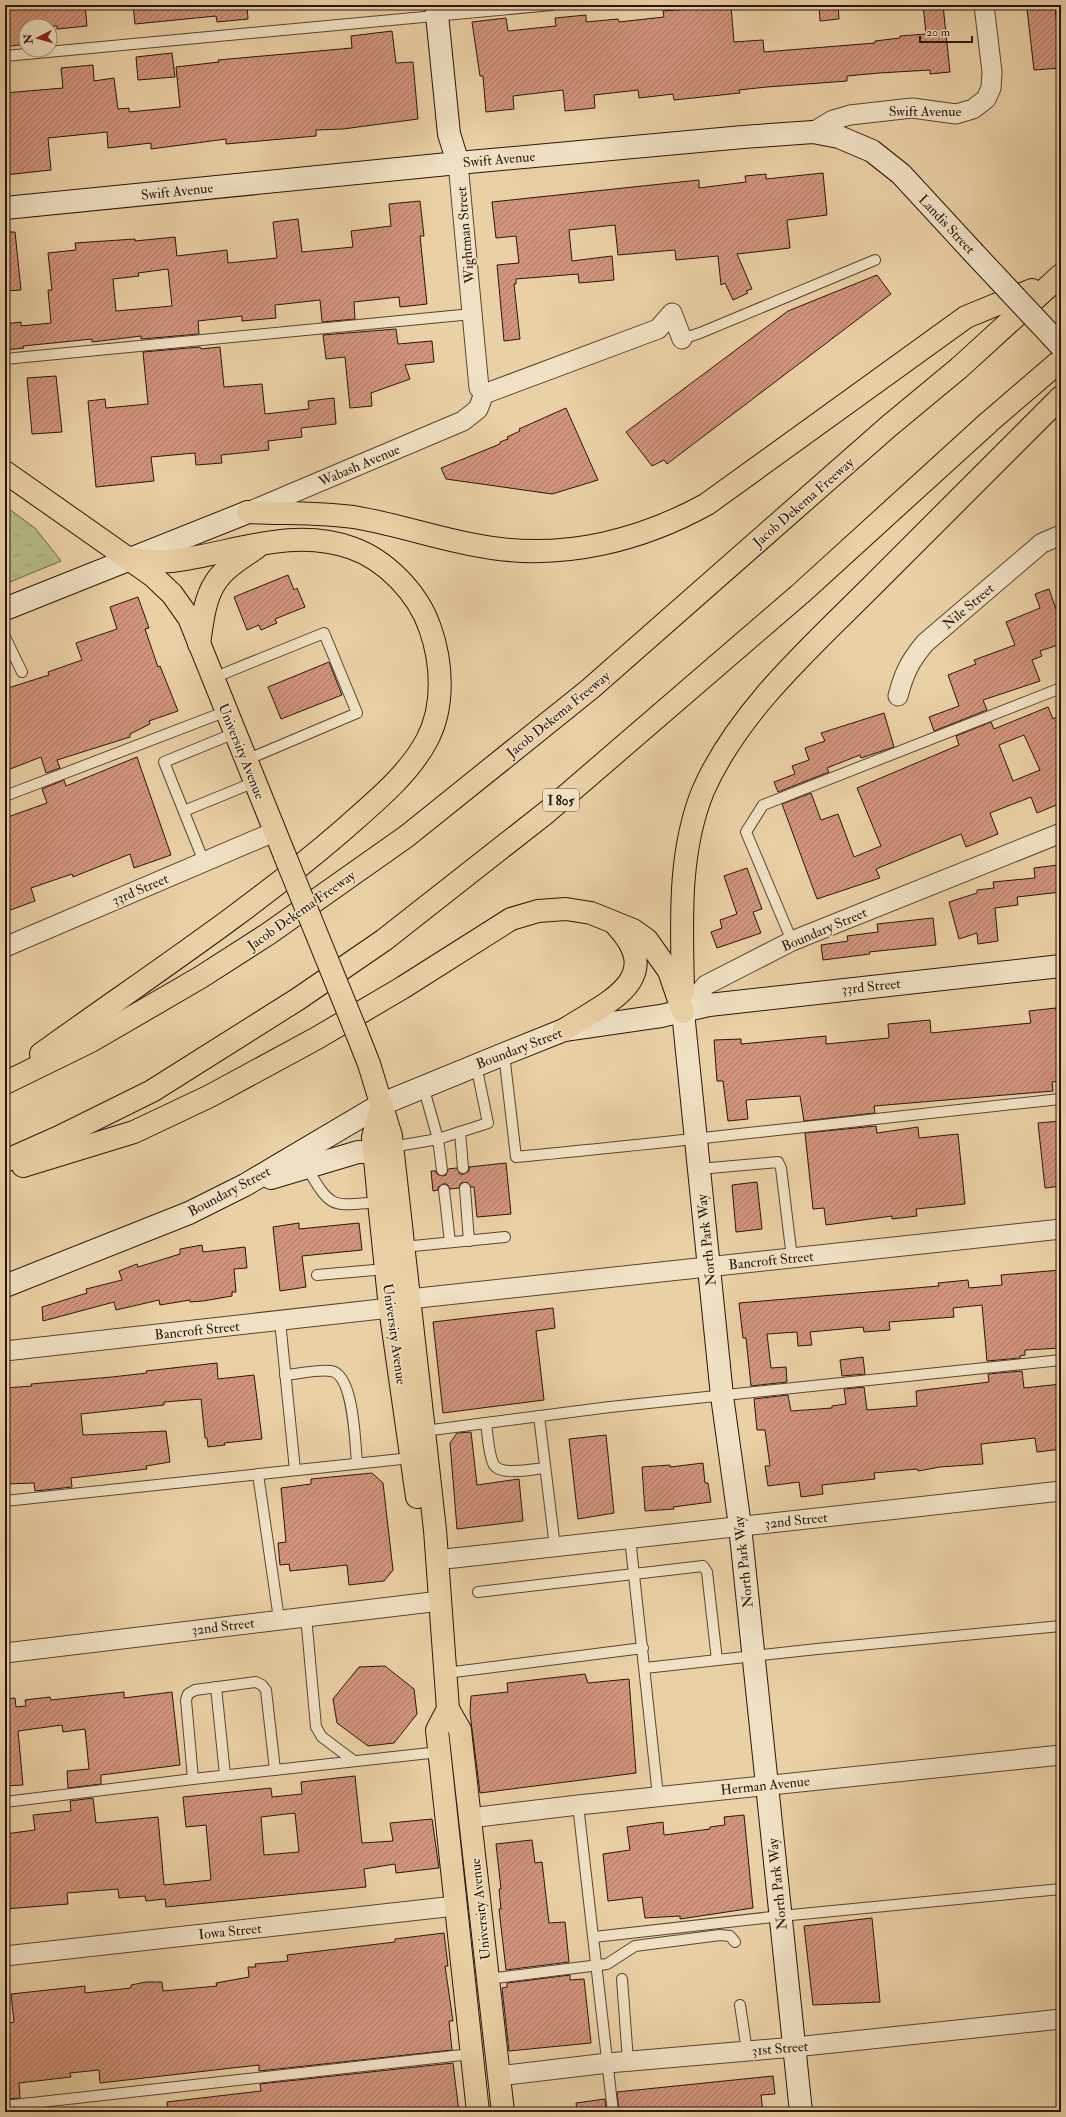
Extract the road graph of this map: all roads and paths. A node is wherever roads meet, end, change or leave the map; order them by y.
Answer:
1 (552, 5) edge
2 (984, 5) edge
3 (436, 11) edge
4 (5, 56) edge
5 (813, 132) junction
6 (458, 163) junction
7 (5, 208) edge
8 (875, 260) dead end
9 (1058, 278) edge
10 (472, 314) junction
11 (682, 339) joint
12 (1061, 346) edge
13 (5, 358) edge
14 (1061, 360) edge
15 (484, 394) junction
16 (1061, 397) edge
17 (5, 472) edge
18 (248, 512) junction
19 (1061, 535) edge
20 (261, 545) junction
21 (128, 559) junction
22 (5, 609) edge
23 (5, 637) edge
24 (199, 644) junction
25 (22, 672) dead end
26 (213, 678) junction
27 (1061, 688) edge
28 (898, 696) dead end
29 (227, 711) junction
30 (235, 733) junction
31 (246, 760) junction
32 (255, 782) junction
33 (5, 796) edge
34 (184, 811) junction
35 (274, 832) junction
36 (1061, 833) edge
37 (204, 862) junction
38 (613, 922) junction
39 (792, 941) junction
40 (5, 947) edge
41 (1061, 966) edge
42 (683, 1012) junction
43 (564, 1030) junction
44 (504, 1054) junction
45 (476, 1065) junction
46 (5, 1080) edge
47 (5, 1083) edge
48 (423, 1086) junction
49 (1061, 1099) edge
50 (382, 1104) junction
51 (460, 1132) junction
52 (438, 1139) junction
53 (696, 1140) junction
54 (384, 1152) junction
55 (5, 1161) edge
56 (307, 1168) junction
57 (463, 1168) dead end
58 (699, 1169) junction
59 (442, 1170) dead end
60 (5, 1172) edge
61 (245, 1185) junction
62 (465, 1188) dead end
63 (444, 1190) dead end
64 (379, 1202) junction
65 (1061, 1229) edge
66 (505, 1237) dead end
67 (469, 1241) junction
68 (450, 1242) junction
69 (404, 1247) junction
70 (792, 1258) junction
71 (709, 1267) junction
72 (386, 1269) junction
73 (317, 1276) dead end
74 (5, 1286) edge
75 (399, 1304) junction
76 (280, 1321) junction
77 (5, 1352) edge
78 (1061, 1360) edge
79 (285, 1375) junction
80 (722, 1396) junction
81 (539, 1416) junction
82 (486, 1423) junction
83 (424, 1430) junction
84 (411, 1458) junction
85 (357, 1463) junction
86 (545, 1468) junction
87 (295, 1470) junction
88 (258, 1474) junction
89 (1061, 1491) edge
90 (5, 1500) edge
91 (740, 1526) junction
92 (630, 1538) junction
93 (555, 1547) junction
94 (436, 1560) junction
95 (634, 1573) junction
96 (478, 1592) dead end
97 (440, 1601) junction
98 (306, 1616) junction
99 (279, 1619) junction
100 (1061, 1626) edge
101 (643, 1648) junction
102 (5, 1653) edge
103 (753, 1656) junction
104 (717, 1660) junction
105 (645, 1668) junction
106 (446, 1672) junction
107 (216, 1687) junction
108 (448, 1709) junction
109 (439, 1752) junction
110 (1061, 1755) edge
111 (354, 1761) junction
112 (275, 1770) junction
113 (225, 1775) junction
114 (193, 1779) junction
115 (767, 1785) junction
116 (658, 1796) junction
117 (5, 1802) edge
118 (578, 1805) junction
119 (470, 1818) junction
120 (1061, 1889) edge
121 (455, 1906) junction
122 (781, 1916) junction
123 (594, 1937) junction
124 (735, 1942) dead end
125 (5, 1956) edge
126 (597, 1965) junction
127 (488, 1979) junction
128 (622, 1979) dead end
129 (740, 2005) dead end
130 (1061, 2019) edge
131 (795, 2047) junction
132 (747, 2051) junction
133 (472, 2054) junction
134 (628, 2061) junction
135 (608, 2063) junction
136 (499, 2076) junction
137 (5, 2106) edge
138 (478, 2112) edge
139 (503, 2112) edge
140 (613, 2112) edge
141 (801, 2112) edge

1 - 3 lane
2 - 5 street, Swift Avenue
3 - 4 lane
3 - 6 street, Wightman Street
5 - 6 street, Swift Avenue
5 - 12 street, Landis Street, bridge
6 - 7 street, Swift Avenue
6 - 10 street, Wightman Street
8 - 11 lane
9 - 18 main road
9 - 47 main road, Jacob Dekema Freeway
10 - 13 lane
10 - 15 street, Wightman Street
11 - 15 street
14 - 55 main road, I 805
15 - 18 street, Wabash Avenue
16 - 42 main road
17 - 21 main road, University Avenue
18 - 21 street, Wabash Avenue
19 - 28 street, Nile Street
20 - 21 main road
20 - 24 main road
20 - 46 main road
21 - 22 street, Wabash Avenue
21 - 24 main road, University Avenue
23 - 25 lane
24 - 26 main road, University Avenue
26 - 29 main road, University Avenue
26 - 31 lane
27 - 39 lane
29 - 30 main road, University Avenue
29 - 33 lane
30 - 31 main road, University Avenue
30 - 34 lane
31 - 32 main road, University Avenue
32 - 34 lane
32 - 35 main road, University Avenue
34 - 37 lane
35 - 37 street, 33rd Street
35 - 50 main road, University Avenue, bridge
36 - 39 street, Boundary Street
37 - 40 street, 33rd Street
38 - 42 main road
38 - 43 main road
38 - 60 main road
39 - 42 street, Boundary Street
41 - 42 street, 33rd Street
42 - 43 street, Boundary Street
42 - 53 street, North Park Way
43 - 44 street, Boundary Street
44 - 45 street, Boundary Street
44 - 53 lane
45 - 48 street, Boundary Street
45 - 51 lane
48 - 50 street, Boundary Street
48 - 52 lane
49 - 53 lane
50 - 54 main road, University Avenue
50 - 61 street, Boundary Street
51 - 52 lane
51 - 57 lane
52 - 54 lane
52 - 59 lane
53 - 58 street, North Park Way
54 - 56 street
54 - 64 main road, University Avenue
54 - 69 main road, University Avenue
56 - 61 street
56 - 64 lane
58 - 70 lane
58 - 71 street, North Park Way
61 - 74 street, Boundary Street
62 - 67 lane
63 - 68 lane
64 - 72 main road, University Avenue
65 - 70 street, Bancroft Street
66 - 67 lane
67 - 68 lane
68 - 69 lane
69 - 75 main road, University Avenue
70 - 71 street, Bancroft Street
71 - 75 street, Bancroft Street
71 - 80 street, North Park Way
72 - 73 lane
72 - 75 main road, University Avenue
75 - 76 street, Bancroft Street
75 - 83 main road, University Avenue
75 - 84 main road, University Avenue
76 - 77 street, Bancroft Street
76 - 79 lane
78 - 80 lane
79 - 85 lane
79 - 87 lane
80 - 81 lane
80 - 91 street, North Park Way
81 - 82 lane
81 - 86 lane
82 - 83 lane
82 - 86 lane
83 - 94 main road, University Avenue
84 - 85 lane
84 - 94 main road, University Avenue
85 - 87 lane
86 - 93 lane
87 - 88 lane
88 - 90 lane
88 - 99 lane
89 - 91 street, 32nd Street
91 - 92 street, 32nd Street
91 - 103 street, North Park Way
92 - 93 street, 32nd Street
92 - 95 lane
93 - 94 street, 32nd Street
94 - 97 main road, University Avenue
95 - 96 lane
95 - 101 lane
95 - 104 lane
97 - 98 street, 32nd Street
97 - 106 main road, University Avenue
98 - 99 street, 32nd Street
98 - 111 lane
99 - 102 street, 32nd Street
100 - 103 lane
101 - 105 lane
101 - 106 lane
103 - 104 lane
103 - 115 street, North Park Way
104 - 105 lane
105 - 116 lane
106 - 108 main road, University Avenue
107 - 112 lane
107 - 113 lane
107 - 114 lane
108 - 109 main road, University Avenue
108 - 119 main road, University Avenue
109 - 111 lane
109 - 121 main road, University Avenue
110 - 115 street, Herman Avenue
111 - 112 lane
112 - 113 lane
113 - 114 lane
114 - 117 lane
115 - 116 street, Herman Avenue
115 - 122 street, North Park Way
116 - 118 street, Herman Avenue
118 - 119 street, Herman Avenue
118 - 123 lane
119 - 127 main road, University Avenue
120 - 122 lane
121 - 125 street, Iowa Street
121 - 133 main road, University Avenue
122 - 123 lane
122 - 131 street, North Park Way
123 - 126 lane
124 - 126 lane
126 - 127 lane
126 - 135 lane
127 - 136 main road, University Avenue
128 - 134 lane
129 - 132 lane
130 - 131 street, 31st Street
131 - 132 street, 31st Street
131 - 141 street, North Park Way
132 - 134 street, 31st Street
133 - 137 lane
133 - 138 main road, University Avenue
134 - 135 street, 31st Street
135 - 136 street, 31st Street
135 - 140 lane
136 - 139 main road, University Avenue

